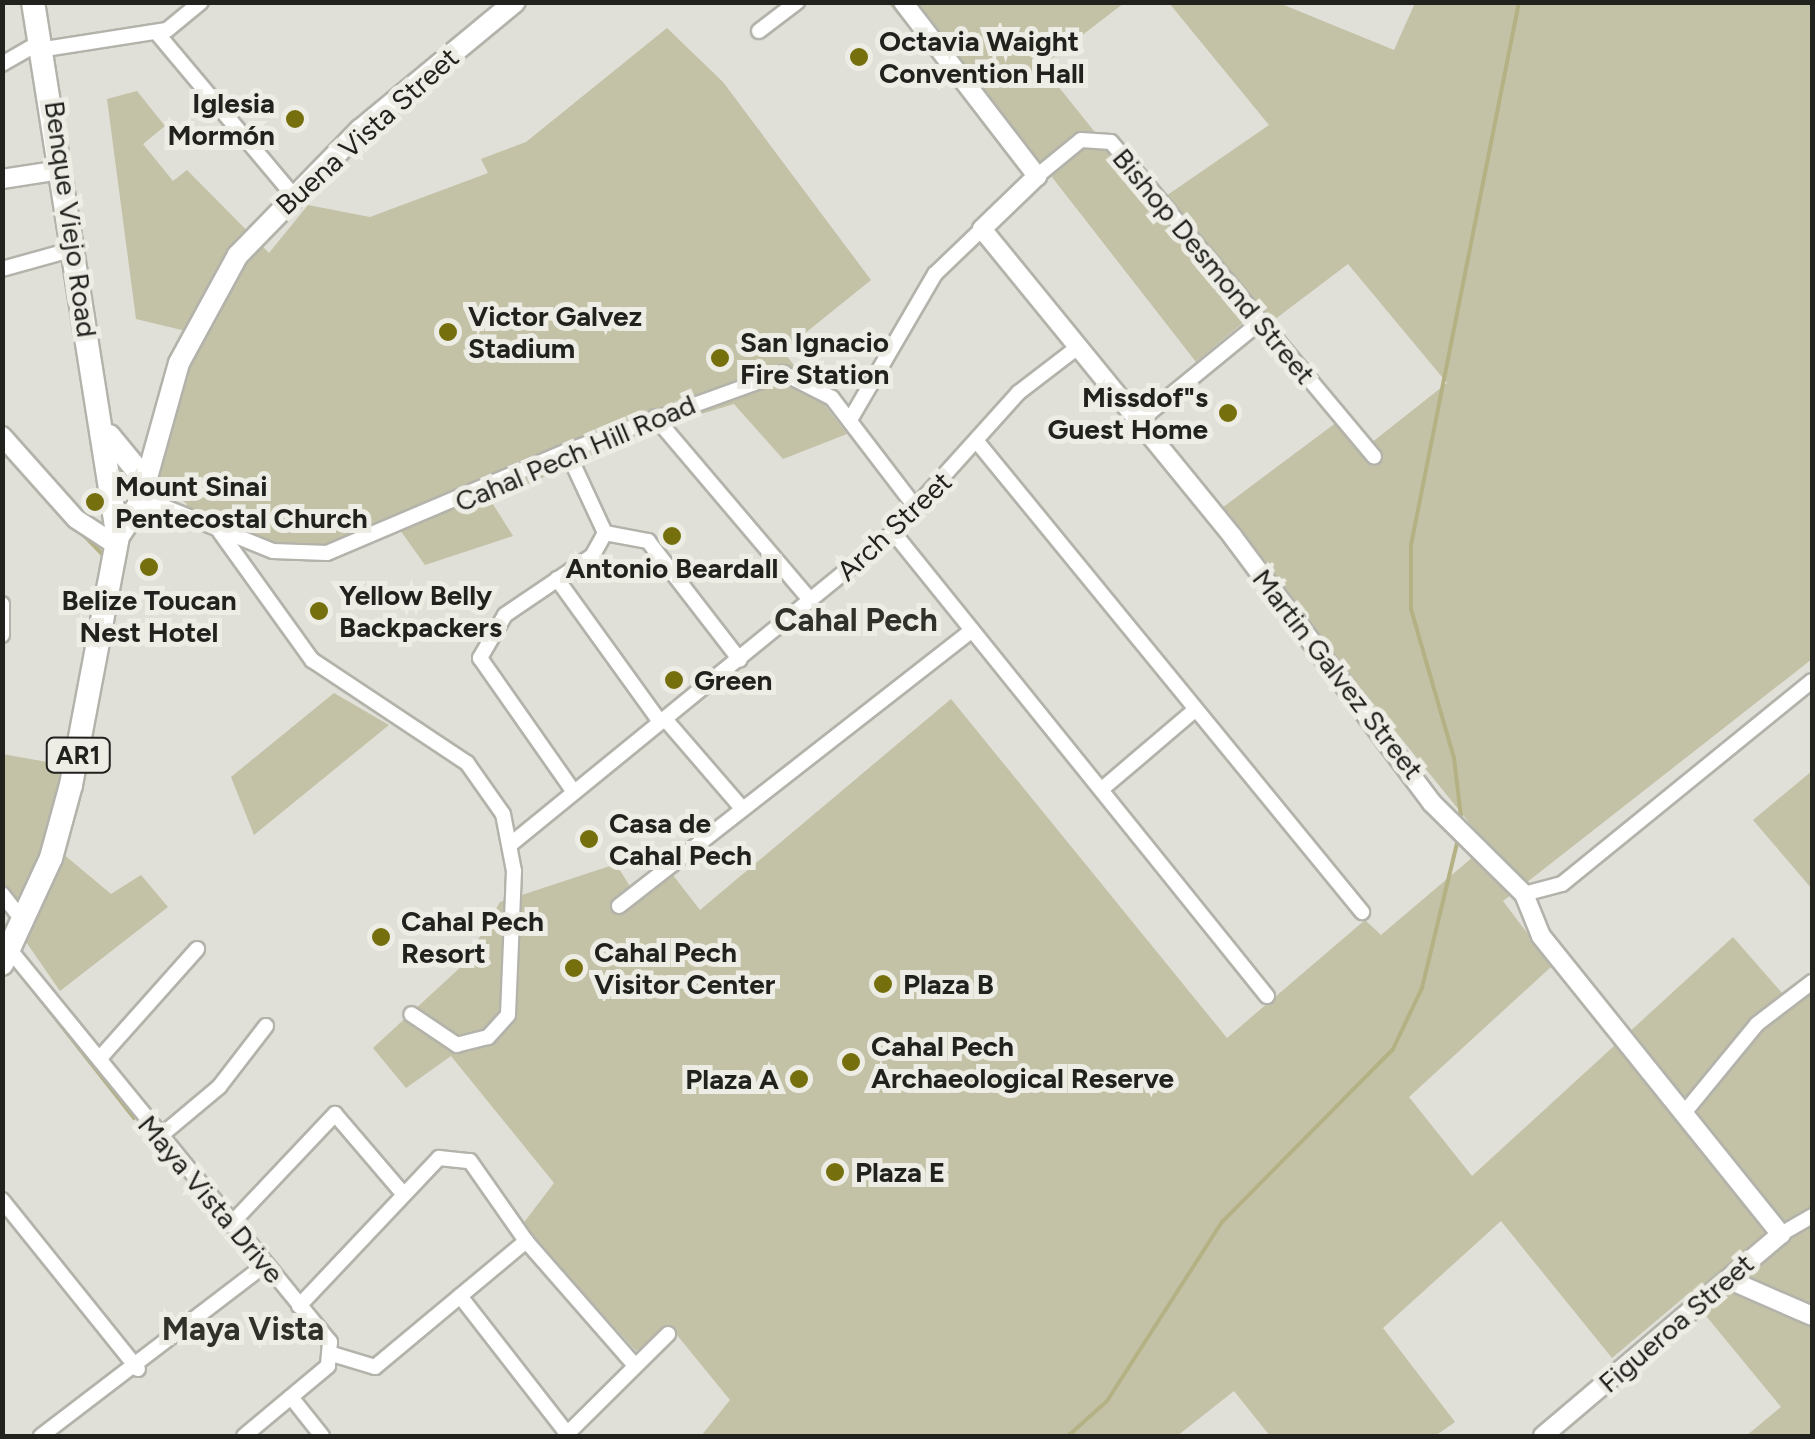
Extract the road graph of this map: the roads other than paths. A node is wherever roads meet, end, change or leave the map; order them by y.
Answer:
1 (19, 2) edge
2 (33, 2) edge
3 (201, 2) edge
4 (515, 2) edge
5 (797, 2) edge
6 (903, 2) edge
7 (759, 31) dead end
8 (157, 33) junction
9 (42, 41) junction
10 (2, 64) edge
11 (61, 170) junction
12 (1037, 176) junction
13 (2, 179) edge
14 (292, 194) junction
15 (982, 229) junction
16 (70, 250) junction
17 (2, 269) edge
18 (1260, 322) junction
19 (1078, 348) junction
20 (655, 417) junction
21 (850, 420) junction
22 (1138, 422) junction
23 (2, 436) edge
24 (979, 444) junction
25 (567, 451) junction
26 (1374, 458) dead end
27 (134, 482) junction
28 (916, 509) junction
29 (219, 531) junction
30 (893, 532) junction
31 (605, 533) junction
32 (117, 540) junction
33 (557, 579) junction
34 (811, 600) junction
35 (2, 604) edge
36 (972, 630) junction
37 (2, 634) edge
38 (740, 660) junction
39 (1812, 681) edge
40 (1196, 709) junction
41 (663, 721) junction
42 (1102, 789) junction
43 (574, 792) junction
44 (740, 806) junction
45 (511, 844) junction
46 (2, 894) edge
47 (1524, 894) junction
48 (619, 906) dead end
49 (1362, 912) dead end
50 (26, 924) junction
51 (198, 949) dead end
52 (6, 957) edge
53 (1812, 982) edge
54 (1267, 996) dead end
55 (410, 1014) dead end
56 (266, 1026) dead end
57 (100, 1058) junction
58 (1684, 1113) junction
59 (158, 1138) junction
60 (400, 1190) junction
61 (2, 1200) edge
62 (1812, 1216) edge
63 (230, 1225) junction
64 (1782, 1234) junction
65 (526, 1241) junction
66 (265, 1265) junction
67 (1732, 1281) junction
68 (460, 1296) junction
69 (300, 1306) junction
70 (1812, 1316) edge
71 (668, 1334) dead end
72 (332, 1354) junction
73 (632, 1362) junction
74 (138, 1369) junction
75 (291, 1397) junction
76 (63, 1431) edge
77 (41, 1436) edge
78 (244, 1436) edge
79 (322, 1436) edge
80 (567, 1436) edge
81 (1543, 1436) edge

1 - 9 highway
2 - 9 highway, Benque Viejo Road
3 - 8 street
4 - 14 main road, Buena Vista Street
5 - 7 street
6 - 12 street
8 - 9 street
8 - 14 street
9 - 10 street
9 - 11 highway, Benque Viejo Road
11 - 13 street
11 - 16 highway, Benque Viejo Road
12 - 15 street
12 - 18 street, Bishop Desmond Street
14 - 27 main road, Buena Vista Street
15 - 19 street, Martin Galvez Street
15 - 21 street
16 - 17 street
16 - 27 highway, Benque Viejo Road
18 - 22 street
18 - 26 street, Bishop Desmond Street
19 - 22 street, Martin Galvez Street
19 - 24 street, Arch Street
20 - 21 street, Cahal Pech Hill Road
20 - 25 street, Cahal Pech Hill Road
20 - 34 street
21 - 28 street, Cahal Pech Hill Road
22 - 47 street, Martin Galvez Street
23 - 32 street
24 - 28 street, Arch Street
24 - 40 street
25 - 29 street, Cahal Pech Hill Road
25 - 31 street
27 - 29 street, Cahal Pech Hill Road
27 - 32 highway, AR1
28 - 30 street, Arch Street
29 - 45 street
30 - 34 street, Arch Street
30 - 36 street
31 - 33 street
31 - 38 street
32 - 50 highway, AR1
33 - 41 street
33 - 43 street
34 - 38 street, Arch Street
35 - 37 street
36 - 42 street
36 - 44 street
38 - 41 street, Arch Street
39 - 47 street
40 - 42 street
40 - 49 street
41 - 43 street, Arch Street
41 - 44 street
42 - 54 street
43 - 45 street, Arch Street
44 - 48 street
45 - 55 street
46 - 50 street
47 - 58 street, Martin Galvez Street
50 - 52 highway, AR1
51 - 57 street
52 - 57 street, Maya Vista Drive
53 - 58 street
56 - 59 street
57 - 59 street, Maya Vista Drive
58 - 64 street, Martin Galvez Street
59 - 63 street, Maya Vista Drive
60 - 63 street
60 - 65 street
60 - 69 street
61 - 74 street
62 - 64 street, Figueroa Street
63 - 66 street, Maya Vista Drive
64 - 67 street, Figueroa Street
65 - 68 street
65 - 73 street
66 - 69 street, Maya Vista Drive
66 - 74 street
67 - 70 street
67 - 81 street, Figueroa Street
68 - 72 street
68 - 80 street
69 - 72 street, Maya Vista Drive
71 - 73 street
72 - 75 street
73 - 80 street
74 - 76 street
75 - 78 street
75 - 79 street
76 - 77 street

